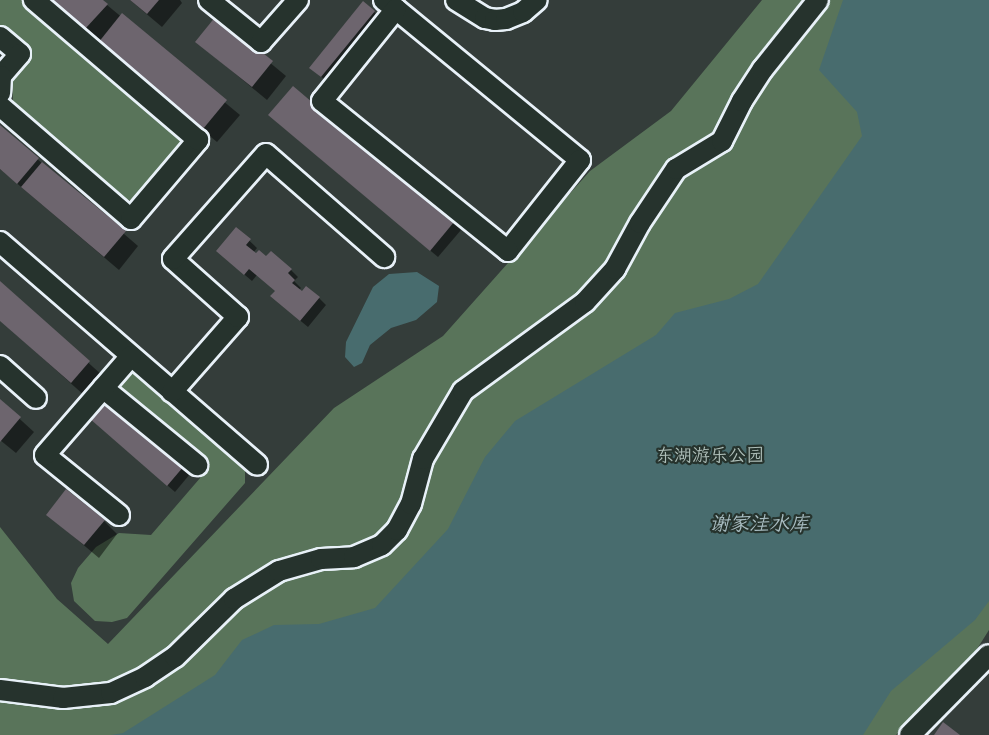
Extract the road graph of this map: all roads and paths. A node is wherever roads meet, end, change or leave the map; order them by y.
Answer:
1 (34, 0) edge
2 (209, 0) edge
3 (297, 0) edge
4 (456, 0) edge
5 (537, 0) edge
6 (818, 0) edge
7 (390, 5) edge
8 (0, 37) edge
9 (0, 93) edge
10 (0, 106) edge
11 (0, 242) edge
12 (384, 257) dead end
13 (131, 356) junction
14 (0, 366) edge
15 (103, 388) junction
16 (171, 392) junction
17 (36, 398) dead end
18 (198, 465) dead end
19 (257, 465) dead end
20 (119, 515) dead end
21 (989, 655) edge
22 (0, 690) edge
23 (910, 735) edge

1 - 10 street
2 - 3 street
4 - 5 street
6 - 22 street
7 - 7 street
8 - 9 street
11 - 13 street
12 - 16 street
13 - 15 street
13 - 16 street
14 - 17 street
15 - 18 street
15 - 20 street
16 - 19 street
21 - 23 street

